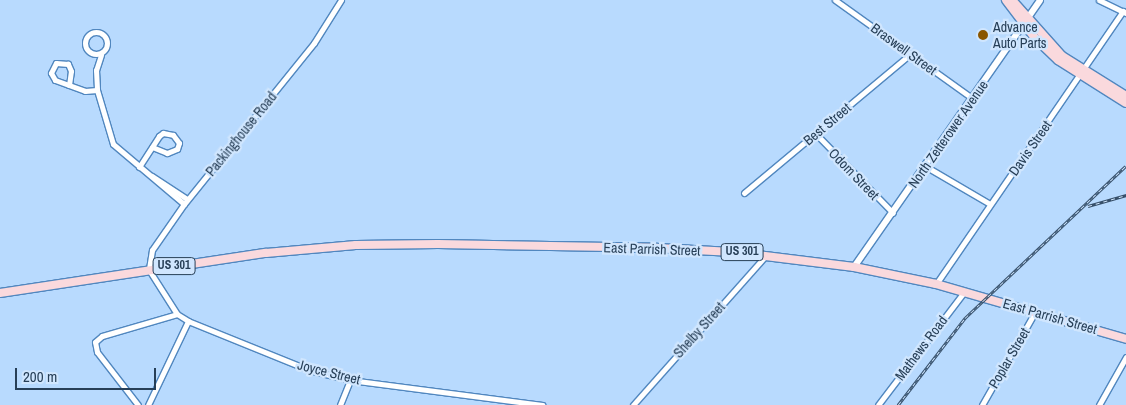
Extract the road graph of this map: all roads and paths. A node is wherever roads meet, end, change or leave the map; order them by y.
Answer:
1 (340, 0) edge
2 (835, 0) edge
3 (1006, 0) edge
4 (1012, 0) edge
5 (1040, 0) edge
6 (1099, 0) edge
7 (1124, 12) edge
8 (1025, 22) junction
9 (910, 54) junction
10 (100, 55) junction
11 (1081, 74) junction
12 (69, 85) junction
13 (97, 90) junction
14 (1126, 96) edge
15 (972, 98) junction
16 (1126, 103) edge
17 (816, 134) junction
18 (152, 147) junction
19 (139, 166) junction
20 (925, 166) junction
21 (149, 175) junction
22 (744, 193) dead end
23 (188, 199) junction
24 (184, 204) junction
25 (990, 204) junction
26 (893, 214) junction
27 (766, 255) junction
28 (854, 267) junction
29 (149, 270) junction
30 (936, 284) junction
31 (964, 292) junction
32 (0, 293) edge
33 (1036, 312) junction
34 (176, 314) junction
35 (188, 321) junction
36 (1126, 339) edge
37 (1126, 357) edge
38 (350, 380) junction
39 (138, 405) edge
40 (148, 405) edge
41 (340, 405) edge
42 (542, 405) edge
43 (633, 405) edge
44 (878, 405) edge
45 (982, 405) edge
46 (1099, 405) edge

1 - 23 street, Packinghouse Road
2 - 9 street, Braswell Street
3 - 8 main road
4 - 8 main road
5 - 8 street, North Zetterower Avenue
6 - 7 street
7 - 11 street, Davis Street
8 - 11 main road
8 - 15 street, North Zetterower Avenue
9 - 15 street, Braswell Street
9 - 17 street, Best Street
10 - 10 street
10 - 13 street
11 - 14 main road
11 - 16 main road
11 - 25 street, Davis Street
12 - 12 street
12 - 13 street
13 - 19 street
15 - 20 street, North Zetterower Avenue
17 - 22 street, Best Street
17 - 26 street, Odom Street
18 - 18 street
18 - 19 street
19 - 21 street
20 - 25 street
20 - 26 street, North Zetterower Avenue
21 - 23 street
21 - 24 street
23 - 24 street, Packinghouse Road
24 - 29 street, Packinghouse Road
25 - 30 street, Davis Street
26 - 28 street, North Zetterower Avenue
27 - 28 main road, East Parrish Street / US 301
27 - 29 main road, East Parrish Street / US 301
27 - 43 street, Shelby Street
28 - 30 main road, East Parrish Street / US 301
29 - 32 main road, US 301
29 - 34 street, Joyce Street
30 - 31 main road, East Parrish Street / US 301
31 - 33 main road, East Parrish Street / US 301
31 - 44 street, Mathews Road
33 - 36 main road, East Parrish Street / US 301
33 - 45 street, Poplar Street
34 - 35 street, Joyce Street
34 - 39 street
35 - 38 street, Joyce Street
35 - 40 street
37 - 46 street
38 - 41 street
38 - 42 street, Joyce Street

